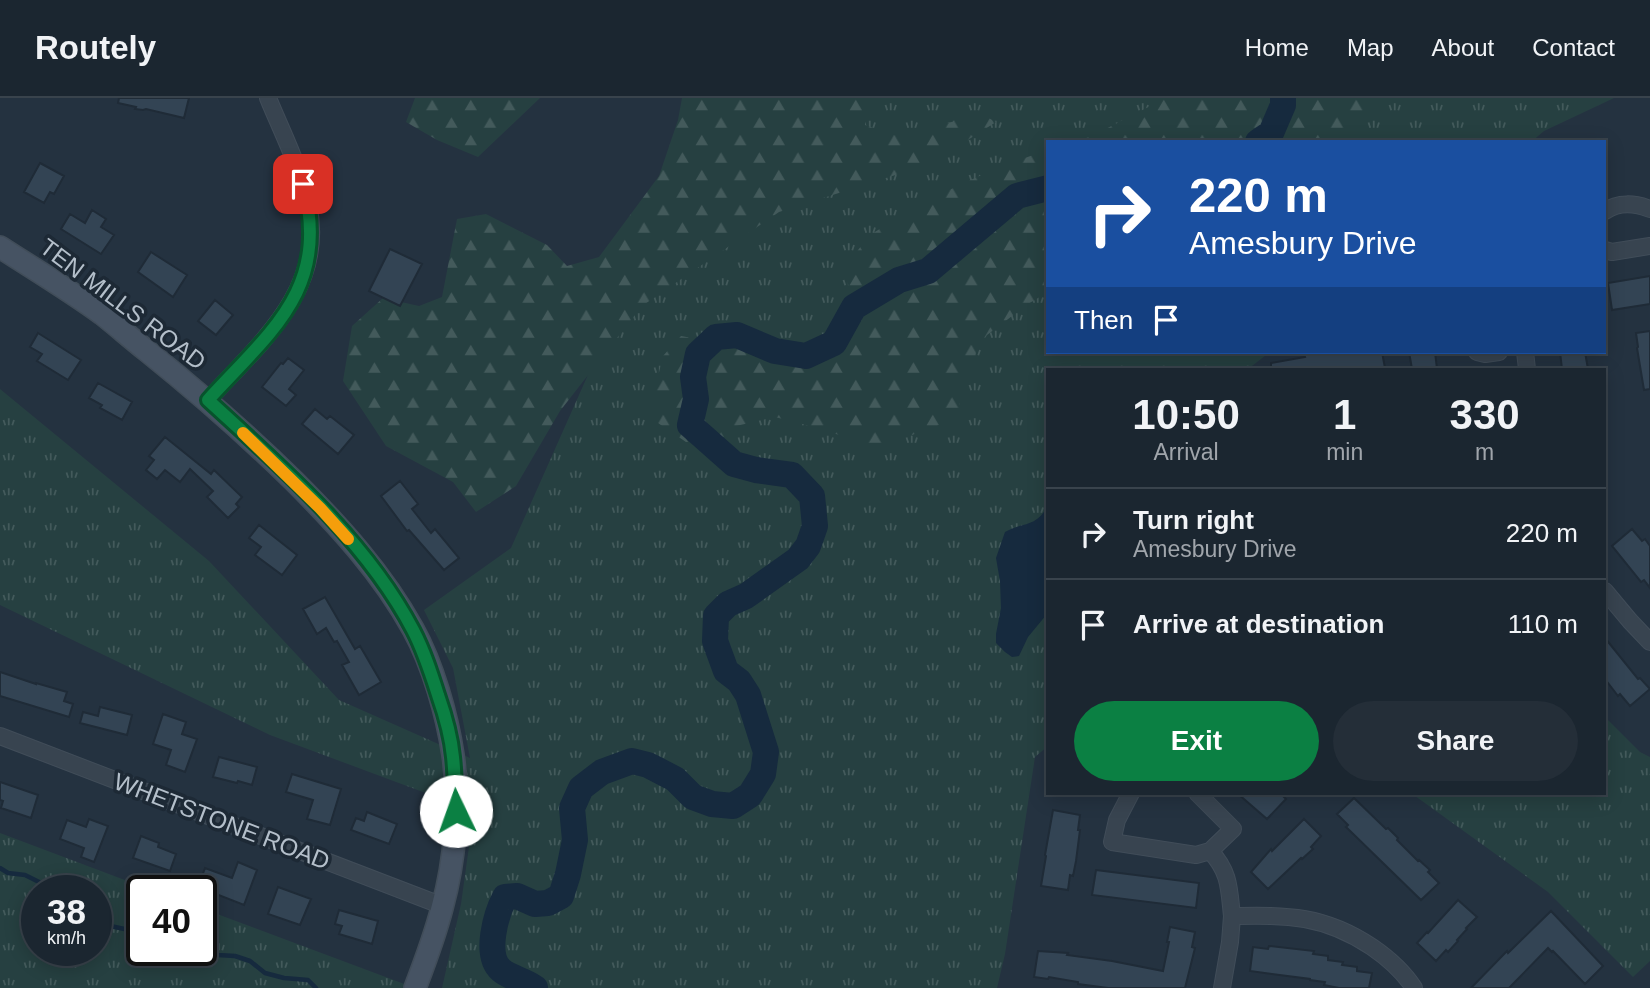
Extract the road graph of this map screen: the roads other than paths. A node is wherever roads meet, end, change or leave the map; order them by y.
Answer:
1 (268, 98) edge
2 (1650, 209) edge
3 (1606, 210) edge
4 (1650, 246) edge
5 (0, 247) edge
6 (1606, 250) edge
7 (208, 400) junction
8 (1606, 592) edge
9 (1650, 642) edge
10 (0, 736) edge
11 (1130, 795) edge
12 (1199, 795) edge
13 (1210, 851) junction
14 (443, 906) junction
15 (1232, 916) junction
16 (415, 988) edge
17 (1222, 988) edge
18 (1414, 988) edge

1 - 7 street
2 - 3 street
4 - 6 street
5 - 7 street, TEN MILLS ROAD
7 - 14 street, TEN MILLS ROAD
8 - 9 street
10 - 14 street, WHETSTONE ROAD
11 - 13 street
12 - 13 street
13 - 15 street
14 - 16 street, TEN MILLS ROAD
15 - 17 street
15 - 18 street

